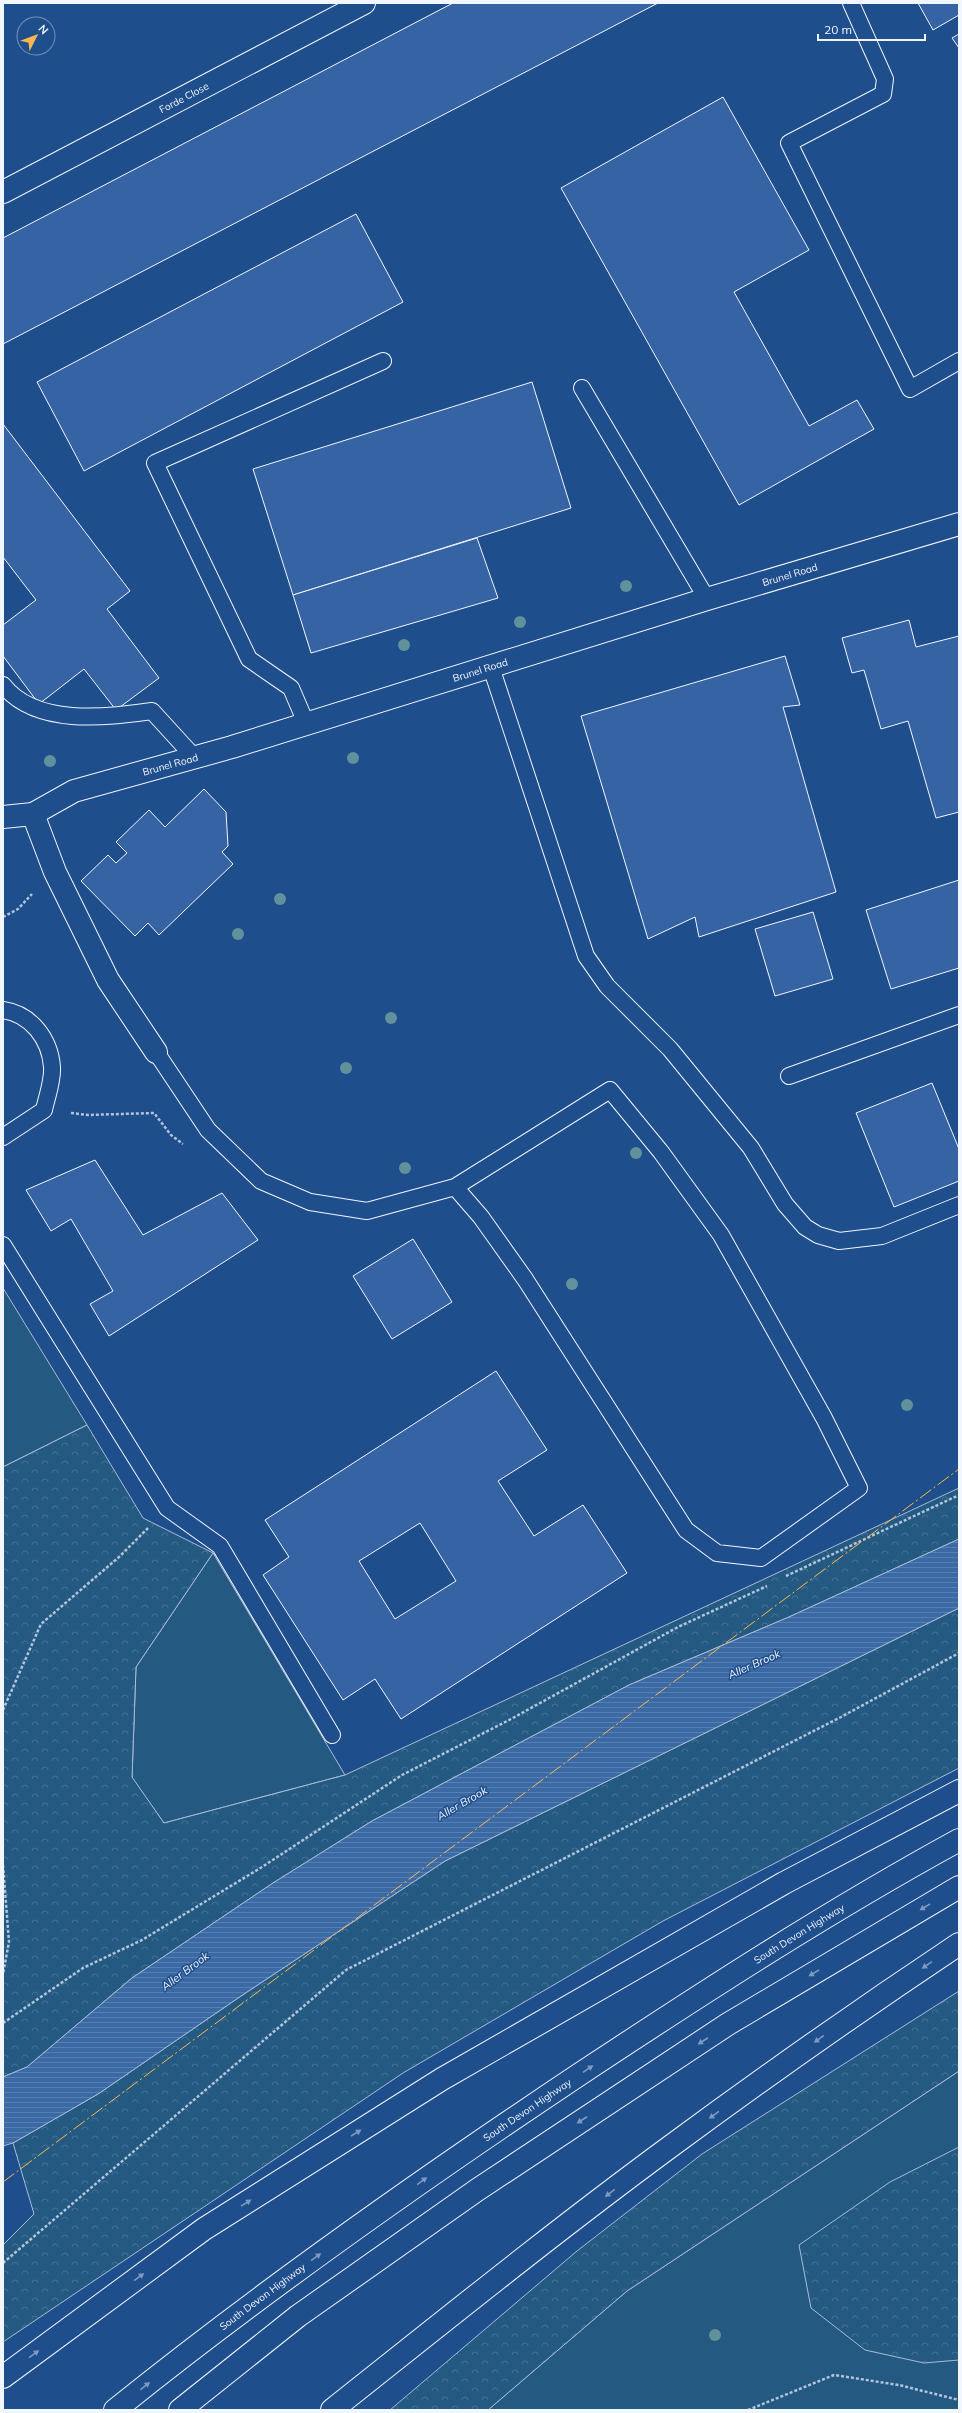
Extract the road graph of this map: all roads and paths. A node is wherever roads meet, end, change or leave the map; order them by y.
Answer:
1 (364, 3) edge
2 (851, 3) edge
3 (3, 192) edge
4 (383, 361) dead end
5 (959, 362) edge
6 (582, 388) dead end
7 (959, 524) edge
8 (707, 599) junction
9 (491, 667) junction
10 (3, 685) edge
11 (306, 722) junction
12 (194, 757) junction
13 (33, 814) junction
14 (3, 817) edge
15 (55, 872) junction
16 (3, 918) edge
17 (3, 1010) edge
18 (959, 1015) edge
19 (156, 1052) joint
20 (789, 1076) dead end
21 (44, 1110) junction
22 (3, 1137) edge
23 (189, 1148) dead end
24 (455, 1187) junction
25 (959, 1205) edge
26 (3, 1245) edge
27 (959, 1495) edge
28 (167, 1508) junction
29 (782, 1578) dead end
30 (769, 1585) dead end
31 (959, 1653) edge
32 (3, 1710) edge
33 (332, 1735) dead end
34 (959, 1791) edge
35 (959, 1840) edge
36 (3, 1865) edge
37 (959, 1887) edge
38 (959, 1944) edge
39 (3, 1974) edge
40 (3, 2023) edge
41 (3, 2263) edge
42 (3, 2377) edge
43 (959, 2400) edge
44 (115, 2410) edge
45 (180, 2410) edge
46 (332, 2410) edge
47 (748, 2410) edge

1 - 3 main road, Forde Close
2 - 5 lane
4 - 11 lane
6 - 8 lane
7 - 8 main road, Brunel Road
8 - 9 main road, Brunel Road
9 - 11 main road, Brunel Road
9 - 25 lane
10 - 12 lane
11 - 12 main road, Brunel Road
12 - 13 main road, Brunel Road
13 - 14 main road, Brunel Road
13 - 15 main road
15 - 16 path
15 - 19 main road
17 - 21 lane
18 - 20 lane
19 - 24 lane
21 - 22 lane
21 - 23 path
24 - 24 lane
26 - 28 lane
27 - 29 path
28 - 32 path
28 - 33 lane
30 - 40 path
31 - 41 path
42 -> 34 main road
44 -> 35 main road, South Devon Highway
36 - 39 path
37 -> 45 main road
38 -> 46 main road
43 - 47 path

